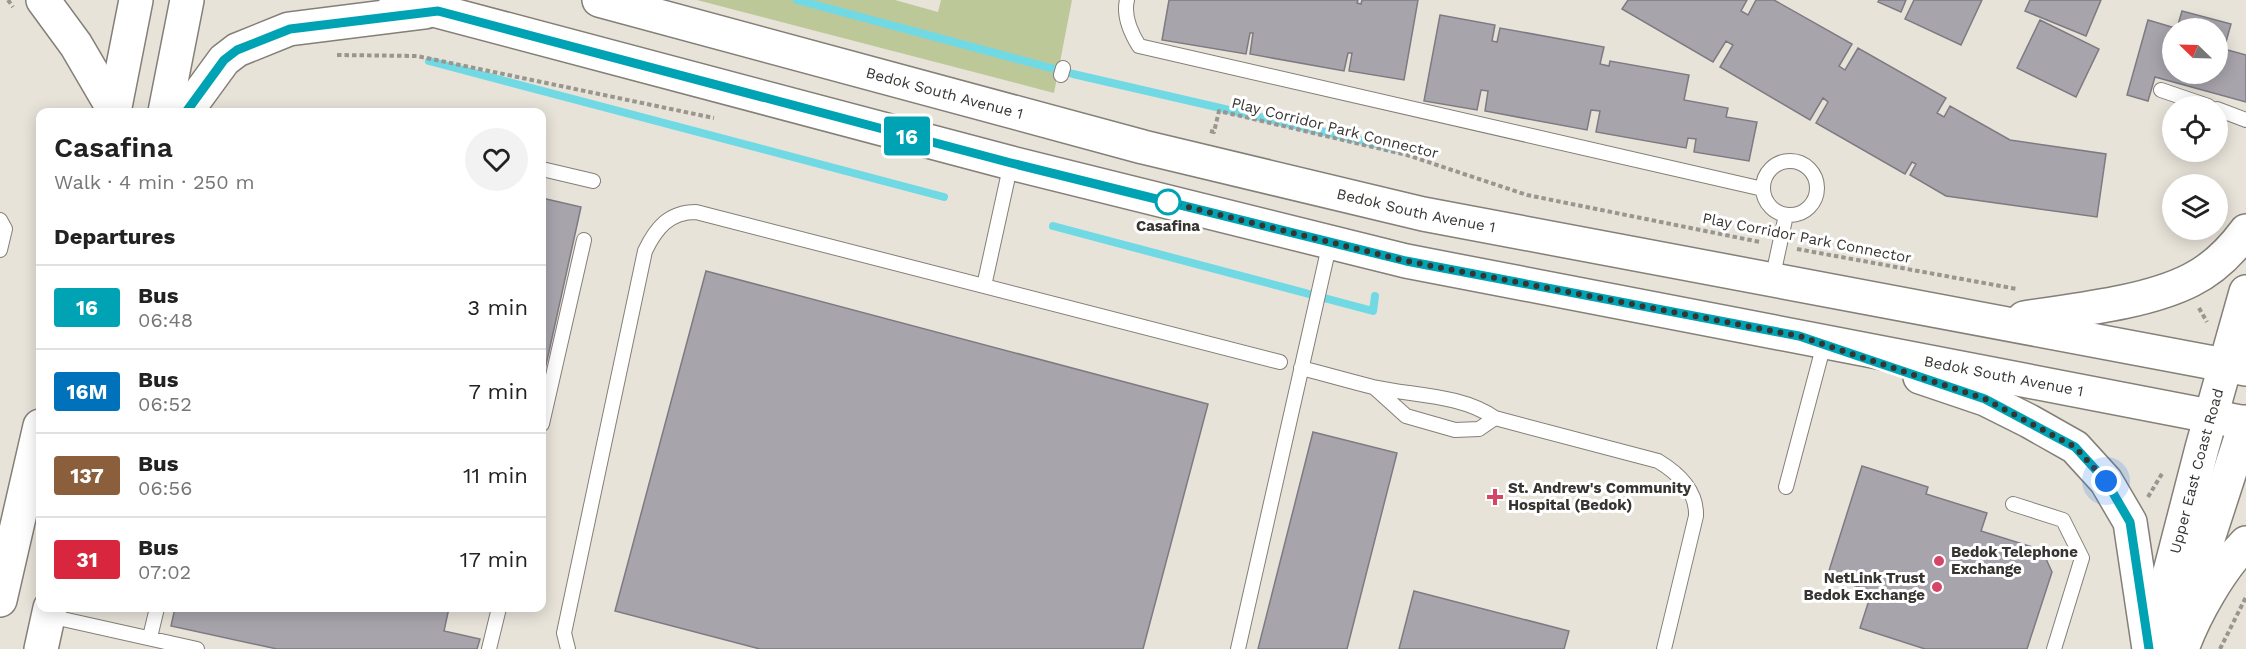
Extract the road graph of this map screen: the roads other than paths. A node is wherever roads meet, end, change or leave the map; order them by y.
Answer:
1 (43, 0) edge
2 (136, 0) edge
3 (188, 0) edge
4 (396, 0) edge
5 (599, 0) edge
6 (1127, 0) edge
7 (438, 11) junction
8 (2161, 90) dead end
9 (2179, 96) edge
10 (112, 108) edge
11 (115, 108) edge
12 (166, 108) edge
13 (189, 108) edge
14 (2228, 114) edge
15 (2246, 120) edge
16 (1011, 163) junction
17 (546, 171) edge
18 (593, 181) dead end
19 (1763, 189) junction
20 (1786, 215) junction
21 (0, 220) edge
22 (2246, 231) edge
23 (584, 240) dead end
24 (1330, 242) junction
25 (0, 250) edge
26 (1772, 280) junction
27 (984, 286) junction
28 (2246, 292) edge
29 (2002, 321) junction
30 (1812, 340) junction
31 (1280, 362) dead end
32 (2235, 367) edge
33 (1300, 368) junction
34 (1374, 387) junction
35 (546, 406) edge
36 (2210, 416) junction
37 (1495, 418) junction
38 (2246, 423) edge
39 (36, 443) edge
40 (1786, 487) dead end
41 (2013, 504) dead end
42 (2246, 543) edge
43 (0, 600) edge
44 (50, 612) edge
45 (156, 612) edge
46 (498, 612) edge
47 (150, 637) junction
48 (41, 649) edge
49 (197, 649) edge
50 (489, 649) edge
51 (568, 649) edge
52 (1238, 649) edge
53 (1664, 649) edge
54 (2054, 649) edge
55 (2150, 649) edge
56 (2172, 649) edge
57 (2181, 649) edge

1 - 10 main road
2 - 11 main road
3 - 12 main road
4 - 7 main road, Bedok South Avenue 1
5 - 26 main road, Bedok South Avenue 1
6 - 19 lane
7 - 13 main road
7 - 16 main road, Bedok South Avenue 1
8 - 9 lane
14 - 15 lane
16 - 24 main road, Bedok South Avenue 1
16 - 27 lane
17 - 18 lane
19 - 20 lane
19 - 20 lane
20 - 26 lane
21 - 25 lane
22 - 29 main road
23 - 35 lane
24 - 30 main road, Bedok South Avenue 1
24 - 33 lane
26 - 29 main road, Bedok South Avenue 1
27 - 31 lane
27 - 51 lane
28 - 32 main road, Upper East Coast Road
29 - 32 main road, Bedok South Avenue 1
30 - 36 main road, Bedok South Avenue 1
30 - 40 lane
30 - 55 main road
32 - 36 main road, Upper East Coast Road
33 - 34 lane
33 - 52 lane
34 - 37 lane
34 - 37 lane
36 - 38 main road, Bedok South Avenue 1
36 - 55 main road, Upper East Coast Road
37 - 53 lane
38 - 56 main road, Upper East Coast Road
39 - 43 main road
41 - 54 lane
42 - 57 main road
44 - 47 lane
44 - 48 main road
45 - 47 lane
46 - 50 lane
47 - 49 lane

